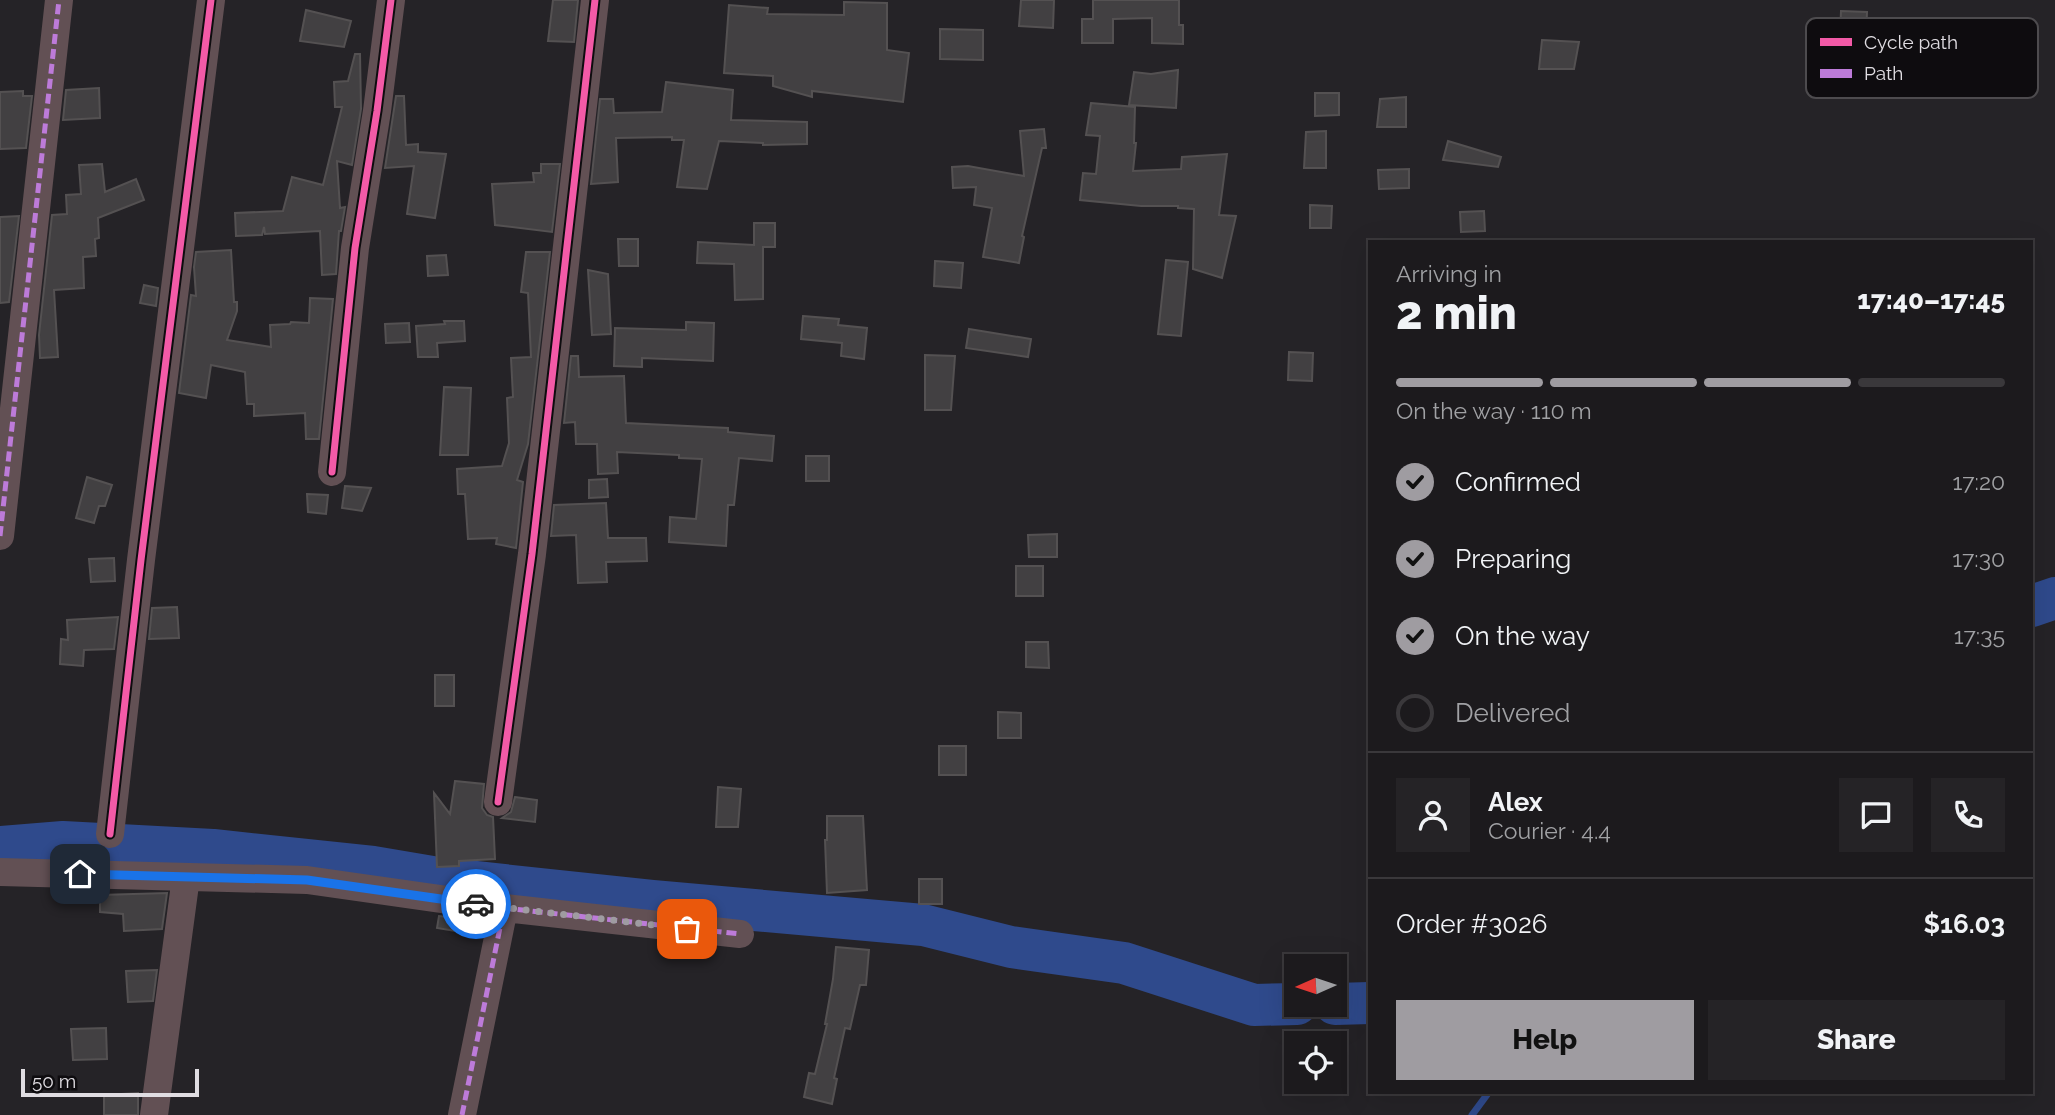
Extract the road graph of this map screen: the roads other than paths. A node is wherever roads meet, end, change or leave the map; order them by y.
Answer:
1 (59, 0) edge
2 (211, 0) edge
3 (391, 0) edge
4 (595, 0) edge
5 (332, 472) dead end
6 (0, 536) edge
7 (498, 802) dead end
8 (110, 834) dead end
9 (0, 872) edge
10 (186, 877) junction
11 (504, 908) junction
12 (740, 934) dead end
13 (154, 1115) edge
14 (461, 1115) edge

1 - 6 street
2 - 8 street
3 - 5 street
4 - 7 street
9 - 10 street
10 - 11 street
10 - 13 street
11 - 12 street
11 - 14 street

